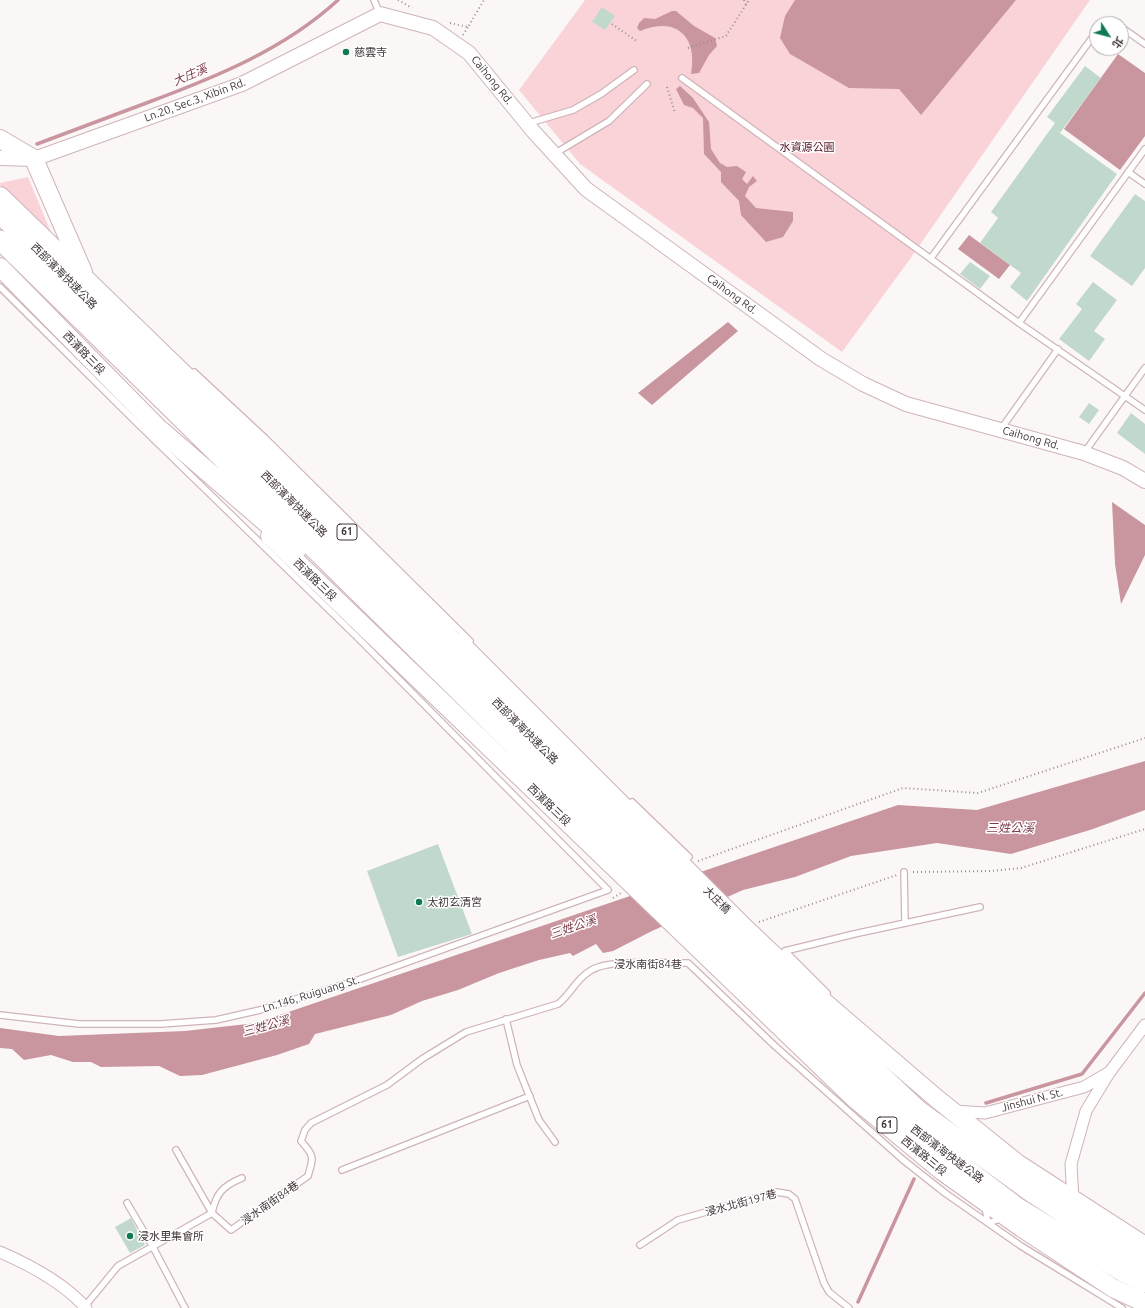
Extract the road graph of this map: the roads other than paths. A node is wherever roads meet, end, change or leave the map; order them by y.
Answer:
1 (374, 0) edge
2 (380, 14) junction
3 (1129, 33) edge
4 (1089, 42) edge
5 (1145, 44) edge
6 (634, 70) dead end
7 (682, 78) dead end
8 (647, 84) dead end
9 (527, 124) junction
10 (0, 139) edge
11 (1145, 149) edge
12 (30, 152) junction
13 (554, 154) junction
14 (0, 158) edge
15 (1128, 172) junction
16 (1145, 184) edge
17 (0, 196) edge
18 (0, 214) edge
19 (0, 240) edge
20 (931, 258) junction
21 (0, 267) edge
22 (92, 278) junction
23 (0, 287) edge
24 (1020, 323) junction
25 (1058, 349) junction
26 (1145, 368) edge
27 (191, 369) dead end
28 (1125, 396) junction
29 (1145, 410) edge
30 (1001, 429) junction
31 (160, 431) junction
32 (1084, 453) junction
33 (1145, 481) edge
34 (408, 591) junction
35 (472, 644) dead end
36 (432, 665) junction
37 (588, 793) junction
38 (628, 798) dead end
39 (904, 872) road end
40 (677, 874) junction
41 (608, 890) joint
42 (980, 907) dead end
43 (720, 923) joint
44 (905, 923) junction
45 (688, 964) joint
46 (834, 1000) dead end
47 (0, 1015) edge
48 (850, 1015) dead end
49 (506, 1019) junction
50 (1145, 1025) edge
51 (1109, 1073) junction
52 (530, 1096) junction
53 (936, 1098) junction
54 (951, 1111) junction
55 (555, 1142) dead end
56 (176, 1150) dead end
57 (342, 1170) dead end
58 (242, 1178) dead end
59 (1073, 1200) junction
60 (983, 1201) junction
61 (128, 1203) dead end
62 (212, 1214) junction
63 (1006, 1217) junction
64 (988, 1223) junction
65 (640, 1245) dead end
66 (154, 1247) junction
67 (0, 1252) edge
68 (1138, 1254) edge
69 (1145, 1283) edge
70 (1145, 1303) edge
71 (86, 1307) edge
72 (185, 1308) edge
73 (849, 1308) edge
74 (1122, 1308) edge

1 - 2 lane
2 - 9 street, Caihong Rd.
2 - 12 street, Ln.20, Sec.3, Xibin Rd.
3 - 5 lane
4 - 20 lane
6 - 9 lane
7 - 20 lane
8 - 13 lane
9 - 13 street, Caihong Rd.
10 - 12 main road
11 - 15 lane
12 - 14 street, Ln.20, Sec.3, Xibin Rd.
12 - 22 main road
13 - 30 street, Caihong Rd.
15 - 16 lane
15 - 24 lane
17 - 22 main road, 61
18 - 37 highway, 西部濱海快速公路 / 61
19 - 36 highway, 西部濱海快速公路 / 61
20 - 24 lane
21 - 31 main road, 西濱路三段 / 61
22 - 34 main road, 61
23 - 41 lane, 西濱路三段
24 - 25 lane
25 - 28 lane
25 - 30 lane
26 - 28 lane
27 - 35 lane
28 - 29 lane
28 - 32 lane
30 - 32 street, Caihong Rd.
31 - 36 highway
31 - 60 main road, 西濱路三段 / 61
32 - 33 street, Caihong Rd.
34 - 37 highway
34 - 40 main road, 61
36 - 40 highway, 西部濱海快速公路 / 61
37 - 40 highway, 西部濱海快速公路 / 61
38 - 40 lane
39 - 44 lane
40 - 43 highway, 大庄橋 / 61
40 - 53 main road, 大庄橋 / 61
40 - 68 highway, 西部濱海快速公路 / 61
41 - 47 lane, Ln.146, Ruiguang St.
42 - 44 lane
43 - 68 highway, 西部濱海快速公路 / 61
44 - 46 lane
45 - 49 lane, 浸水南街84巷
45 - 64 lane, 西濱路三段
48 - 53 lane
49 - 52 lane
49 - 62 lane, 浸水南街84巷
50 - 51 street, Jinshui N. St.
51 - 54 street, Jinshui N. St.
51 - 59 street, Jinshui N. St.
52 - 55 lane
52 - 57 lane
53 - 54 main road, 61
54 - 59 main road, 61
56 - 62 lane
58 - 62 lane
59 - 68 main road, 61
60 - 63 main road, 西濱路三段 / 61
60 - 64 lane
61 - 66 lane
62 - 66 lane
63 - 64 lane
63 - 70 main road, 西濱路三段 / 61
64 - 74 lane, 西濱路三段
65 - 73 lane, 浸水北街197巷
66 - 71 lane
66 - 72 lane
67 - 71 street
68 - 69 highway, 61

